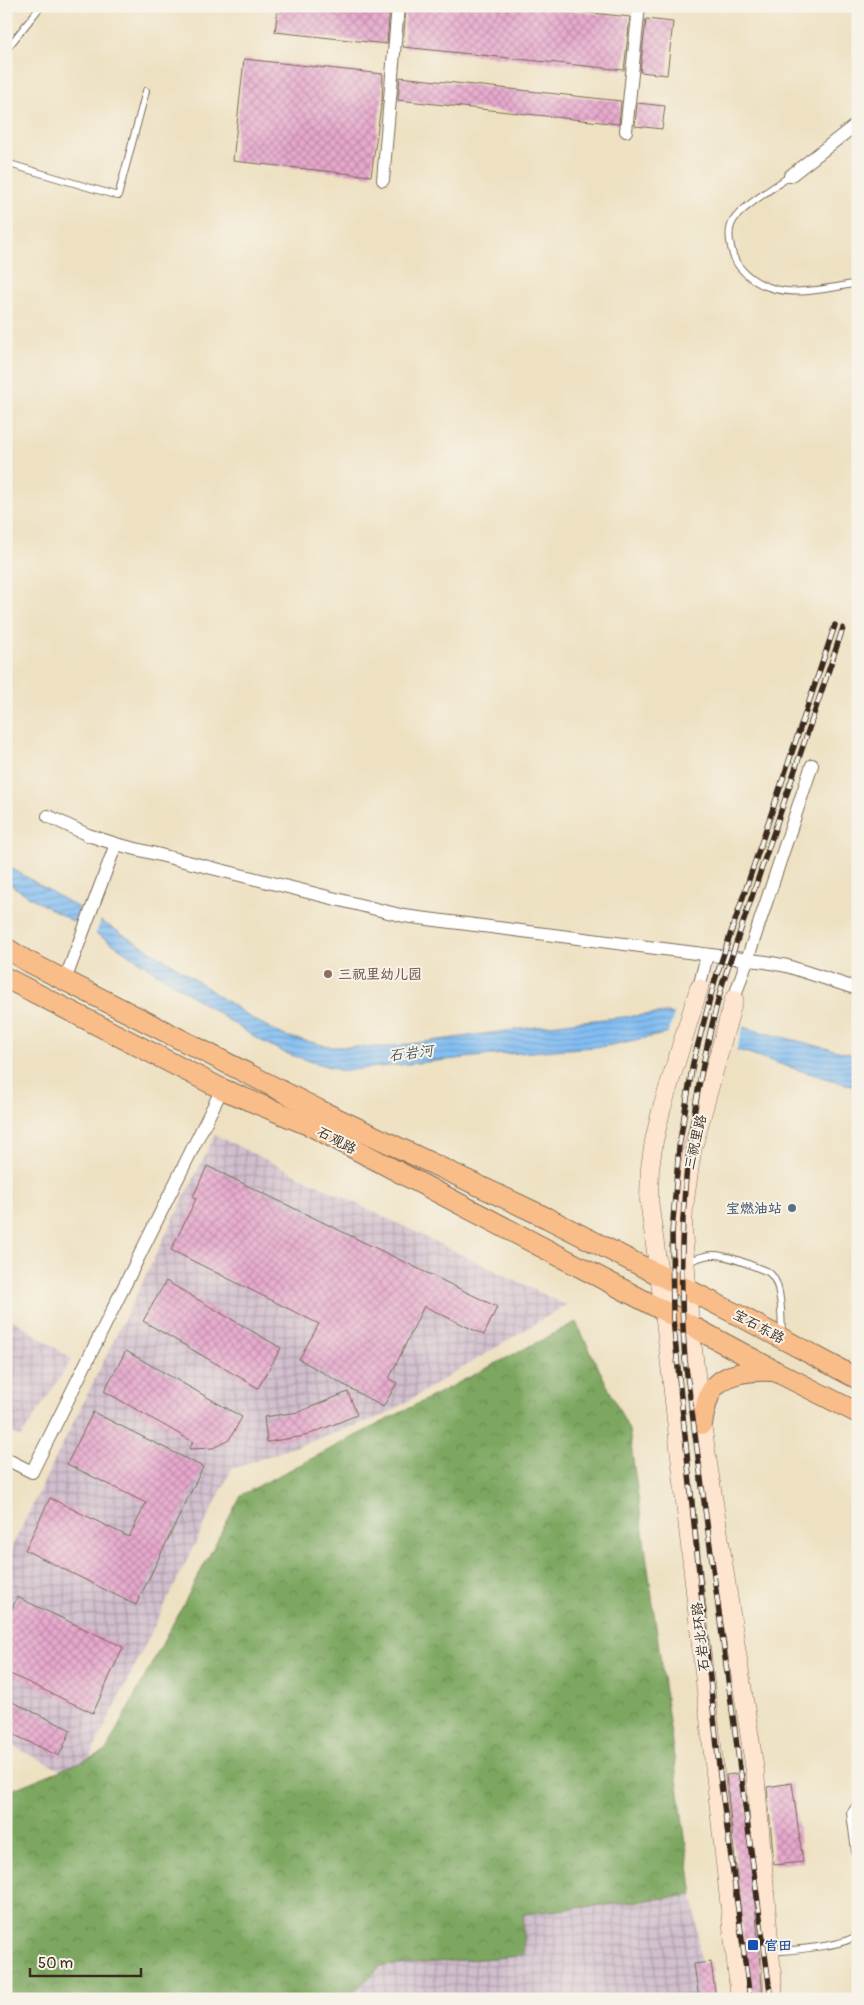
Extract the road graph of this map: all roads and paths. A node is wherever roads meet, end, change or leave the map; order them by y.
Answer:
1 (41, 6) edge
2 (398, 6) edge
3 (639, 6) edge
4 (6, 50) edge
5 (146, 91) dead end
6 (858, 123) edge
7 (626, 131) dead end
8 (6, 163) edge
9 (790, 176) joint
10 (383, 180) dead end
11 (858, 283) edge
12 (812, 765) dead end
13 (48, 816) dead end
14 (116, 844) junction
15 (6, 948) edge
16 (707, 955) junction
17 (747, 960) junction
18 (6, 978) edge
19 (66, 980) junction
20 (858, 989) edge
21 (697, 995) joint
22 (733, 1005) joint
23 (222, 1089) junction
24 (685, 1265) junction
25 (659, 1275) junction
26 (687, 1289) junction
27 (664, 1311) junction
28 (690, 1325) junction
29 (783, 1339) junction
30 (774, 1371) junction
31 (858, 1379) edge
32 (858, 1413) edge
33 (702, 1424) junction
34 (6, 1459) edge
35 (858, 1802) edge
36 (858, 1874) edge
37 (858, 1934) edge
38 (770, 1953) junction
39 (740, 1999) edge
40 (774, 1999) edge

1 - 4 lane
2 - 10 street
3 - 7 street
5 - 8 lane
6 - 9 street
9 - 11 lane
12 - 17 street
13 - 14 street
14 - 16 street
14 - 19 street
15 - 19 main road, 石观路
16 - 17 street
16 - 21 street
17 - 20 street
17 - 22 street
18 - 23 main road, 石观路
19 - 25 main road, 石观路
21 - 25 main road
22 - 24 main road, 三祝里路
23 - 27 main road, 石观路
23 - 34 street
24 - 25 lane
24 - 26 main road, 三祝里路
24 - 29 lane
25 - 26 main road, 宝石东路
25 - 27 main road, 石岩北环路
26 - 28 main road
26 - 29 main road, 宝石东路
27 - 28 main road
27 - 39 main road, 石岩北环路
28 - 30 main road
28 - 33 main road
29 - 31 main road, 宝石东路
30 - 32 main road
30 - 33 main road
33 - 38 main road
35 - 36 lane
37 - 38 lane
38 - 40 main road

